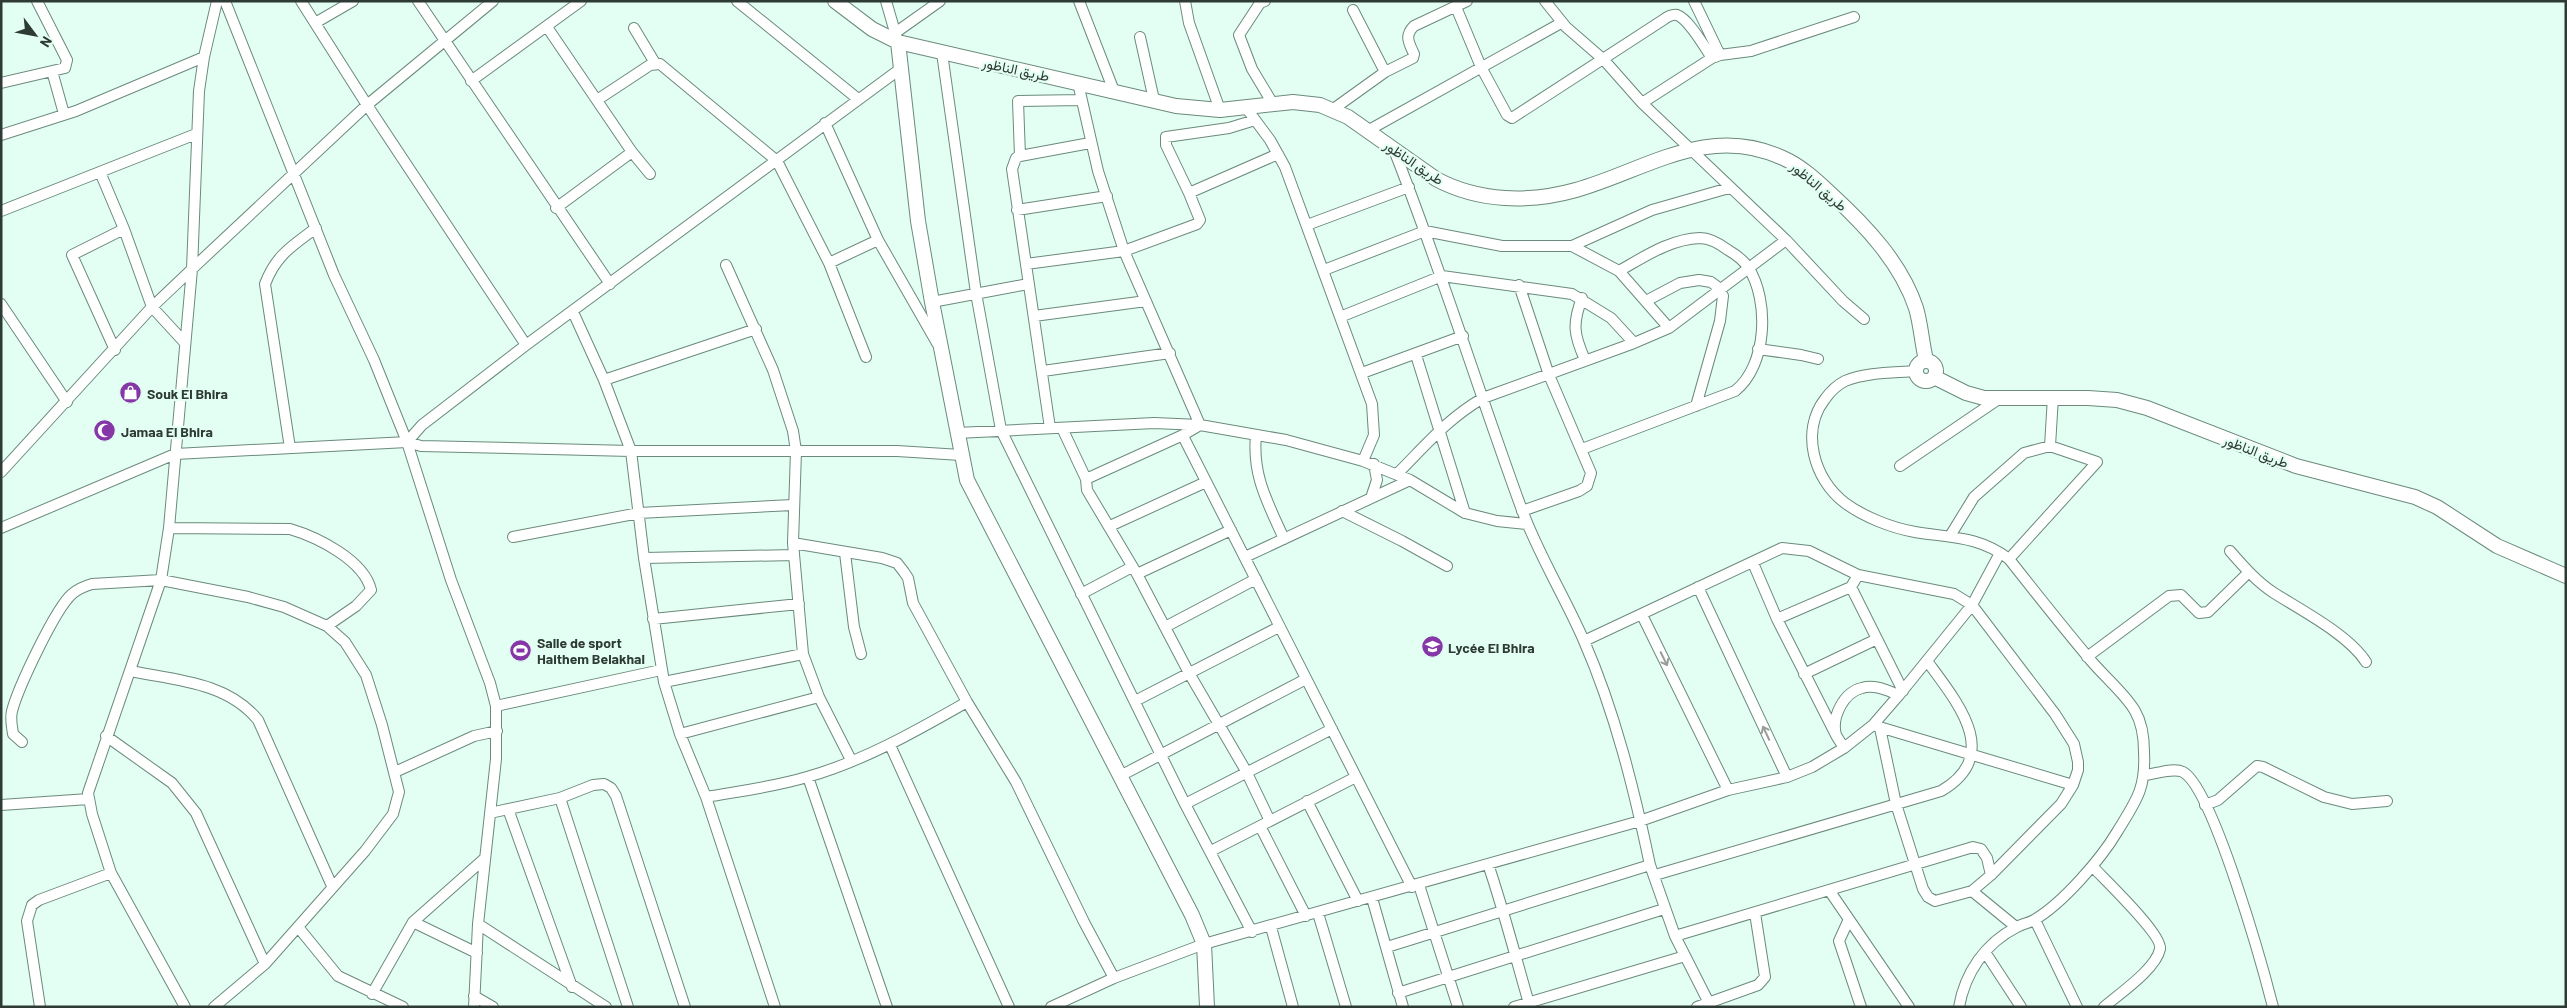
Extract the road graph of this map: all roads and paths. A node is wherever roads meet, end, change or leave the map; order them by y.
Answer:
1 (37, 1) edge
2 (217, 1) edge
3 (225, 1) edge
4 (301, 1) edge
5 (353, 1) edge
6 (418, 1) edge
7 (493, 1) edge
8 (581, 1) edge
9 (737, 1) edge
10 (835, 1) edge
11 (886, 1) edge
12 (940, 1) edge
13 (1079, 1) edge
14 (1185, 1) edge
15 (1466, 1) edge
16 (1545, 1) edge
17 (1694, 1) edge
18 (1262, 2) edge
19 (1456, 7) junction
20 (1353, 10) dead end
21 (1854, 17) dead end
22 (1561, 22) junction
23 (315, 23) junction
24 (547, 27) junction
25 (634, 28) dead end
26 (896, 37) junction
27 (1140, 37) dead end
28 (444, 40) junction
29 (942, 53) junction
30 (1716, 56) junction
31 (204, 57) junction
32 (1604, 60) junction
33 (655, 63) junction
34 (1481, 67) junction
35 (900, 69) junction
36 (52, 71) junction
37 (1385, 72) junction
38 (471, 82) junction
39 (1, 83) edge
40 (1078, 83) junction
41 (1114, 91) junction
42 (858, 99) junction
43 (597, 100) junction
44 (1081, 100) junction
45 (1154, 100) junction
46 (1642, 103) junction
47 (1273, 104) junction
48 (367, 106) junction
49 (1220, 110) junction
50 (1332, 110) junction
51 (64, 114) junction
52 (1251, 114) junction
53 (825, 123) junction
54 (1369, 130) junction
55 (196, 134) junction
56 (1, 135) edge
57 (1090, 143) junction
58 (1688, 148) junction
59 (1394, 150) junction
60 (632, 152) junction
61 (1278, 154) junction
62 (1020, 156) junction
63 (777, 160) junction
64 (100, 172) junction
65 (296, 174) junction
66 (650, 174) dead end
67 (1408, 187) junction
68 (1729, 188) junction
69 (1189, 194) junction
70 (1107, 196) junction
71 (556, 208) junction
72 (1017, 210) junction
73 (1, 211) edge
74 (1307, 226) junction
75 (124, 228) junction
76 (316, 228) junction
77 (1425, 231) junction
78 (878, 240) junction
79 (1786, 240) junction
80 (1572, 246) junction
81 (1124, 250) junction
82 (829, 263) junction
83 (1026, 264) junction
84 (726, 265) dead end
85 (1748, 267) junction
86 (192, 269) junction
87 (1324, 270) junction
88 (1619, 271) junction
89 (1442, 276) junction
90 (610, 284) junction
91 (1028, 284) junction
92 (1519, 285) junction
93 (1719, 288) junction
94 (976, 293) junction
95 (1582, 298) junction
96 (1146, 301) junction
97 (1646, 301) junction
98 (932, 302) junction
99 (1, 304) edge
100 (152, 307) junction
101 (573, 312) junction
102 (1034, 316) junction
103 (1340, 317) junction
104 (1864, 320) dead end
105 (1669, 328) junction
106 (756, 329) junction
107 (1463, 336) junction
108 (185, 342) junction
109 (1634, 343) junction
110 (526, 345) junction
111 (1758, 349) junction
112 (115, 350) junction
113 (942, 351) junction
114 (1170, 353) junction
115 (1416, 355) junction
116 (866, 357) dead end
117 (1585, 360) junction
118 (1818, 360) dead end
119 (1926, 360) junction
120 (1043, 371) junction
121 (1916, 371) junction
122 (1362, 373) junction
123 (1549, 375) junction
124 (1934, 377) junction
125 (604, 380) junction
126 (2053, 397) junction
127 (1483, 398) junction
128 (2000, 398) junction
129 (67, 402) junction
130 (1696, 406) junction
131 (1200, 425) junction
132 (1050, 428) junction
133 (1062, 428) junction
134 (1001, 430) junction
135 (1439, 430) junction
136 (957, 433) junction
137 (1183, 435) junction
138 (1256, 435) junction
139 (408, 442) junction
140 (2050, 446) junction
141 (290, 448) junction
142 (1582, 449) junction
143 (630, 451) junction
144 (796, 451) junction
145 (175, 454) junction
146 (961, 455) junction
147 (1363, 461) junction
148 (1374, 464) junction
149 (1900, 466) dead end
150 (2, 470) edge
151 (1397, 474) junction
152 (1086, 479) junction
153 (1410, 480) junction
154 (1206, 482) junction
155 (1371, 498) junction
156 (793, 505) junction
157 (1522, 510) junction
158 (639, 512) junction
159 (1342, 512) junction
160 (1465, 513) junction
161 (1527, 524) junction
162 (1110, 526) junction
163 (1, 528) edge
164 (169, 528) junction
165 (1231, 530) junction
166 (1950, 536) junction
167 (513, 538) dead end
168 (1284, 539) junction
169 (793, 543) junction
170 (2230, 551) dead end
171 (845, 553) junction
172 (2000, 553) junction
173 (794, 555) junction
174 (1245, 557) junction
175 (644, 558) junction
176 (2009, 560) junction
177 (1753, 563) junction
178 (1447, 566) dead end
179 (1135, 570) junction
180 (2249, 572) junction
181 (1858, 575) junction
182 (2566, 576) edge
183 (1256, 579) junction
184 (161, 580) junction
185 (1698, 587) junction
186 (1851, 587) junction
187 (1081, 594) junction
188 (799, 604) junction
189 (1972, 605) junction
190 (1642, 615) junction
191 (653, 619) junction
192 (1777, 619) junction
193 (327, 626) junction
194 (1165, 627) junction
195 (1280, 627) junction
196 (1877, 639) junction
197 (1584, 641) junction
198 (803, 654) junction
199 (861, 654) dead end
200 (2088, 657) junction
201 (1927, 661) junction
202 (2366, 662) dead end
203 (661, 670) junction
204 (130, 671) junction
205 (1189, 673) junction
206 (1804, 674) junction
207 (1306, 679) junction
208 (664, 682) junction
209 (1901, 693) junction
210 (818, 697) junction
211 (967, 702) junction
212 (1135, 702) junction
213 (496, 706) junction
214 (1219, 723) junction
215 (1877, 726) junction
216 (1332, 729) junction
217 (497, 731) junction
218 (680, 734) junction
219 (1836, 735) junction
220 (106, 736) junction
221 (22, 742) dead end
222 (890, 745) junction
223 (1844, 748) junction
224 (1972, 754) junction
225 (1161, 756) junction
226 (851, 760) junction
227 (1246, 771) junction
228 (395, 772) junction
229 (2145, 775) junction
230 (1120, 776) junction
231 (1356, 777) junction
232 (808, 778) junction
233 (1787, 778) junction
234 (2073, 785) junction
235 (1728, 790) junction
236 (706, 797) junction
237 (560, 798) junction
238 (88, 799) junction
239 (1307, 801) junction
240 (2387, 801) dead end
241 (1185, 804) junction
242 (1896, 804) junction
243 (1, 806) edge
244 (2205, 806) junction
245 (508, 809) junction
246 (490, 812) junction
247 (1270, 821) junction
248 (1640, 821) junction
249 (1260, 826) junction
250 (1212, 851) junction
251 (484, 859) junction
252 (1488, 864) junction
253 (1650, 865) junction
254 (1916, 865) junction
255 (2093, 867) junction
256 (111, 872) junction
257 (1655, 875) junction
258 (1991, 875) junction
259 (332, 886) junction
260 (1415, 886) junction
261 (1829, 890) junction
262 (1972, 891) junction
263 (1372, 898) junction
264 (1358, 901) junction
265 (1504, 909) junction
266 (1664, 909) junction
267 (1318, 913) junction
268 (1756, 913) junction
269 (1306, 916) junction
270 (1849, 919) junction
271 (2035, 920) junction
272 (413, 922) junction
273 (478, 924) junction
274 (298, 927) junction
275 (1271, 927) junction
276 (2016, 927) junction
277 (1252, 932) junction
278 (1432, 932) junction
279 (1675, 936) junction
280 (1204, 944) junction
281 (1387, 947) junction
282 (1986, 952) junction
283 (477, 953) junction
284 (1514, 956) junction
285 (1685, 956) junction
286 (265, 964) junction
287 (1447, 977) junction
288 (1114, 978) junction
289 (572, 987) junction
290 (1398, 993) junction
291 (372, 994) junction
292 (474, 1001) edge
293 (1529, 1005) edge
294 (1710, 1005) edge
295 (40, 1007) edge
296 (185, 1007) edge
297 (214, 1007) edge
298 (403, 1007) edge
299 (493, 1007) edge
300 (606, 1007) edge
301 (628, 1007) edge
302 (685, 1007) edge
303 (775, 1007) edge
304 (887, 1007) edge
305 (1010, 1007) edge
306 (1051, 1007) edge
307 (1207, 1007) edge
308 (1293, 1007) edge
309 (1346, 1007) edge
310 (1403, 1007) edge
311 (1458, 1007) edge
312 (1514, 1007) edge
313 (1697, 1007) edge
314 (1861, 1007) edge
315 (1909, 1007) edge
316 (1959, 1007) edge
317 (2021, 1007) edge
318 (2077, 1007) edge
319 (2104, 1007) edge
320 (2273, 1007) edge

1 - 36 street
2 - 31 street
3 - 65 street
4 - 23 street
5 - 23 street
6 - 28 street
7 - 28 street
8 - 24 street
9 - 42 street
10 - 26 street, طريق الناظور
11 - 26 street
12 - 26 street
13 - 41 street
14 - 49 street
15 - 19 street
16 - 22 street
17 - 30 street
18 - 47 street
19 - 34 street
19 - 37 street
20 - 37 street
21 - 30 street
22 - 32 street
22 - 34 street
23 - 48 street
24 - 38 street
24 - 43 street
25 - 33 street
26 - 29 street, طريق الناظور
26 - 35 street
27 - 45 street
28 - 38 street
28 - 48 street
29 - 40 street, طريق الناظور
29 - 94 street
30 - 32 street
30 - 46 street
31 - 51 street
31 - 55 street
32 - 34 street
32 - 46 street
33 - 43 street
33 - 63 street
34 - 54 street
35 - 42 street
35 - 98 street
36 - 39 street
36 - 51 street
37 - 50 street
38 - 71 street
40 - 41 street, طريق الناظور
40 - 44 street
41 - 45 street, طريق الناظور
42 - 53 street
43 - 60 street
44 - 57 street
44 - 62 street
45 - 49 street, طريق الناظور
46 - 58 street
47 - 50 street, طريق الناظور
47 - 52 street, طريق الناظور
48 - 65 street
48 - 110 street
49 - 52 street, طريق الناظور
50 - 54 street, طريق الناظور
51 - 56 street
52 - 61 street
52 - 69 street
53 - 63 street
53 - 78 street
54 - 59 street, طريق الناظور
55 - 64 street
55 - 86 street
57 - 62 street
57 - 70 street
58 - 59 street, طريق الناظور
58 - 68 street
58 - 119 street, طريق الناظور
59 - 67 street
60 - 66 street
60 - 71 street
61 - 69 street
61 - 74 street
62 - 72 street
63 - 82 street
63 - 90 street
64 - 73 street
64 - 75 street
65 - 76 street
65 - 86 street
67 - 74 street
67 - 77 street
68 - 79 street
68 - 80 street
69 - 81 street
70 - 72 street
70 - 81 street
71 - 90 street
72 - 83 street
74 - 87 street
75 - 100 street
75 - 112 street
76 - 139 street
76 - 141 street
77 - 80 street
77 - 87 street
77 - 89 street
78 - 82 street
78 - 113 street
79 - 85 street
79 - 104 street
80 - 88 street
81 - 83 street
81 - 96 street
82 - 116 street
83 - 91 street
84 - 106 street
85 - 88 street
85 - 93 street
85 - 111 street
86 - 100 street
86 - 108 street
87 - 103 street
88 - 97 street
89 - 92 street
89 - 103 street
89 - 107 street
90 - 101 street
91 - 94 street
91 - 102 street
92 - 95 street
92 - 123 street
93 - 97 street
93 - 105 street
93 - 130 street
94 - 98 street
94 - 134 street
95 - 109 street
95 - 117 street
96 - 102 street
96 - 114 street
97 - 105 street
98 - 113 street
99 - 129 street
100 - 108 street
100 - 112 street
101 - 110 street
101 - 125 street
102 - 120 street
103 - 122 street
105 - 109 street
106 - 125 street
106 - 144 street
107 - 115 street
107 - 127 street
108 - 145 street
109 - 117 street
110 - 139 street
111 - 118 street
111 - 130 street
112 - 129 street
113 - 136 street
114 - 120 street
114 - 131 street
115 - 122 street
115 - 135 street
117 - 123 street
119 - 121 street
119 - 124 street
120 - 132 street
121 - 124 street
121 - 166 street
122 - 147 street
123 - 127 street
123 - 142 street
124 - 128 street, طريق الناظور
125 - 143 street
126 - 128 street, طريق الناظور
126 - 140 street
126 - 182 street, طريق الناظور
127 - 135 street
127 - 157 street
128 - 149 street
129 - 150 street
130 - 142 street
131 - 133 street
131 - 137 street
131 - 138 street
132 - 133 street
132 - 134 street
133 - 152 street
134 - 136 street
134 - 187 street
135 - 151 street
135 - 160 street
136 - 146 street
137 - 152 street
137 - 154 street
138 - 147 street
138 - 168 street
139 - 141 street
139 - 143 street
139 - 213 street
140 - 166 street
140 - 176 street
141 - 145 street
142 - 157 street
143 - 144 street
143 - 158 street
144 - 146 street
144 - 156 street
145 - 163 street
145 - 164 street
146 - 230 street
147 - 148 street
148 - 151 street
148 - 155 street
151 - 153 street
152 - 162 street
153 - 155 street
153 - 160 street
154 - 162 street
154 - 165 street
155 - 159 street
156 - 158 street
156 - 169 street
157 - 161 street
158 - 167 street
158 - 175 street
159 - 168 street
159 - 178 street
160 - 161 street
161 - 197 street
162 - 179 street
164 - 184 street
164 - 193 street
165 - 174 street
165 - 179 street
166 - 172 street
168 - 174 street
169 - 171 street
169 - 173 street
170 - 180 street
171 - 199 street
171 - 211 street
172 - 176 street
172 - 189 street
173 - 175 street
173 - 188 street
174 - 183 street
175 - 191 street
176 - 200 street
177 - 181 street
177 - 185 street
177 - 192 street
179 - 187 street
179 - 194 street
180 - 200 street
180 - 202 street
181 - 186 street
181 - 189 street
183 - 194 street
183 - 195 street
184 - 193 street
184 - 204 street
184 - 221 street
185 - 190 street
233 -> 185 street
186 - 192 street
186 - 196 street
187 - 212 street
188 - 191 street
188 - 198 street
189 - 201 street
189 - 234 street
190 - 197 street
190 -> 235 street
191 - 203 street
192 - 206 street
193 - 228 street
194 - 205 street
195 - 205 street
195 - 207 street
196 - 206 street
196 - 209 street
197 - 248 street
198 - 208 street
198 - 210 street
200 - 229 street
201 - 209 street
201 - 224 street
203 - 208 street
203 - 213 street
204 - 220 street
204 - 259 street
205 - 212 street
205 - 214 street
206 - 219 street
207 - 214 street
207 - 216 street
208 - 218 street
209 - 215 street
209 - 219 street
210 - 218 street
210 - 226 street
211 - 222 street
211 - 288 street
212 - 225 street
213 - 217 street
214 - 225 street
214 - 227 street
215 - 223 street
215 - 224 street
215 - 242 street
216 - 227 street
216 - 231 street
217 - 228 street
217 - 246 street
218 - 236 street
219 - 223 street
220 - 238 street
220 - 286 street
222 - 226 street
222 - 305 street
223 - 233 street
224 - 234 street
224 - 242 street
225 - 230 street
225 - 241 street
226 - 232 street
227 - 241 street
227 - 247 street
228 - 259 street
229 - 244 street
229 - 255 street
230 - 280 street
231 - 239 street
231 - 260 street
232 - 236 street
232 - 304 street
233 - 235 street
234 - 258 street
235 - 248 street
236 - 303 street
237 - 245 street
237 - 301 street
237 - 302 street
238 - 243 street
238 - 256 street
239 - 247 street
239 - 264 street
240 - 244 street
241 - 250 street
242 - 254 street
242 - 257 street
244 - 320 street
245 - 246 street
245 - 289 street
246 - 251 street
247 - 249 street
248 - 252 street
248 - 253 street
249 - 250 street
249 - 269 street
250 - 277 street
251 - 272 street
251 - 273 street
252 - 260 street
252 - 265 street
253 - 257 street
253 - 265 street
254 - 258 street
254 - 261 street
254 - 262 street
255 - 271 street
255 - 319 street
256 - 295 street
256 - 296 street
257 - 266 street
258 - 262 street
259 - 274 street
260 - 263 street
260 - 278 street
261 - 268 street
261 - 270 street
262 - 276 street
263 - 264 street
263 - 281 street
264 - 267 street
265 - 278 street
265 - 284 street
266 - 279 street
266 - 284 street
267 - 269 street
267 - 309 street
268 - 279 street
268 - 294 street
269 - 275 street
270 - 314 street
270 - 315 street
271 - 276 street
271 - 318 street
272 - 283 street
272 - 291 street
273 - 283 street
273 - 289 street
274 - 286 street
274 - 291 street
275 - 277 street
275 - 308 street
276 - 282 street
277 - 280 street
278 - 281 street
278 - 287 street
279 - 285 street
280 - 288 street
280 - 307 street
281 - 290 street
282 - 316 street
282 - 317 street
283 - 292 street
284 - 287 street
284 - 293 street
285 - 293 street
285 - 294 street
286 - 297 street
287 - 290 street
287 - 311 street
288 - 306 street
289 - 300 street
290 - 310 street
291 - 298 street
292 - 299 street
293 - 312 street
294 - 313 street

